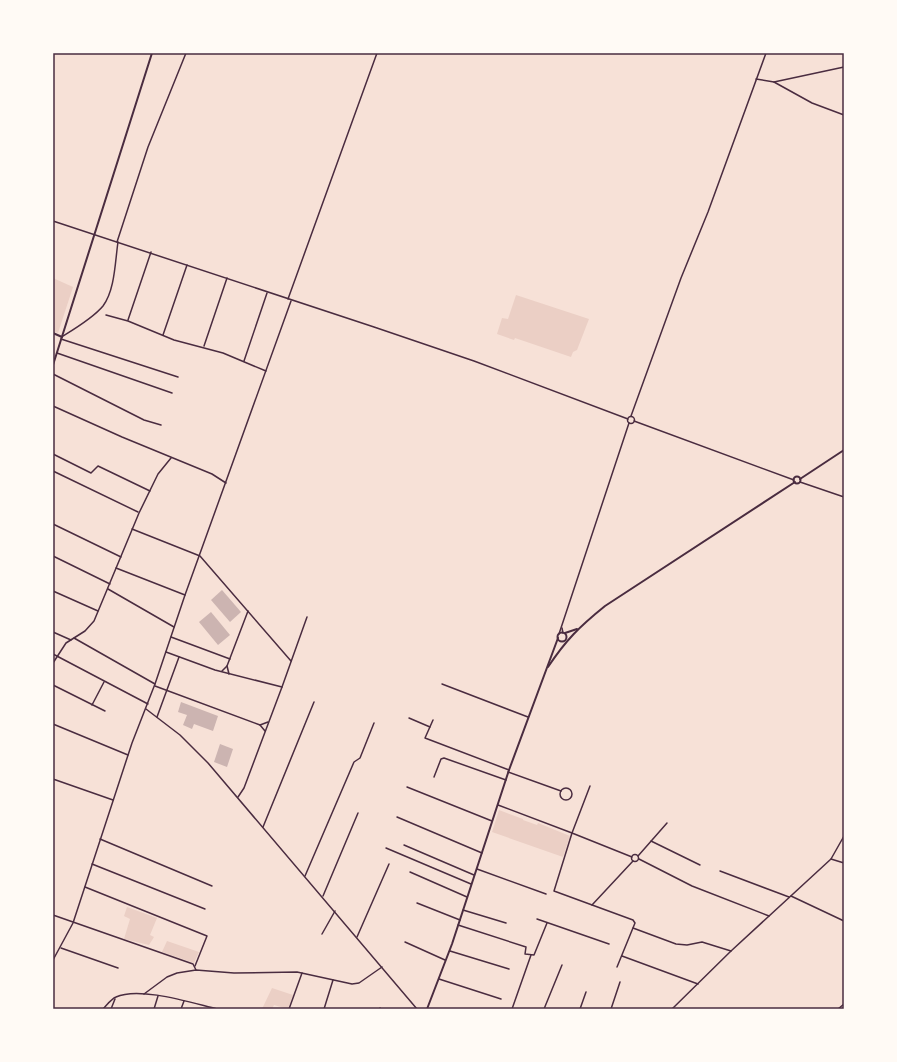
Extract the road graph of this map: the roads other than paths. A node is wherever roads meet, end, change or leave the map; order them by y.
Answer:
1 (152, 53) edge
2 (186, 53) edge
3 (377, 53) edge
4 (766, 53) edge
5 (844, 67) edge
6 (756, 79) junction
7 (774, 82) junction
8 (844, 115) edge
9 (53, 221) edge
10 (94, 234) junction
11 (118, 242) junction
12 (151, 252) junction
13 (187, 264) junction
14 (227, 278) junction
15 (268, 292) junction
16 (288, 299) junction
17 (292, 301) junction
18 (106, 314) dead end
19 (128, 321) junction
20 (53, 333) edge
21 (163, 335) junction
22 (62, 338) junction
23 (204, 347) junction
24 (57, 353) junction
25 (244, 361) junction
26 (53, 365) edge
27 (266, 371) junction
28 (53, 374) edge
29 (178, 377) dead end
30 (172, 394) dead end
31 (53, 406) edge
32 (631, 416) junction
33 (628, 419) junction
34 (634, 421) junction
35 (629, 423) junction
36 (161, 425) dead end
37 (844, 450) edge
38 (53, 454) edge
39 (171, 458) junction
40 (53, 471) edge
41 (800, 479) junction
42 (794, 481) junction
43 (800, 482) junction
44 (226, 483) junction
45 (150, 491) junction
46 (844, 497) edge
47 (139, 512) junction
48 (53, 524) edge
49 (132, 529) junction
50 (53, 556) edge
51 (200, 556) junction
52 (121, 557) junction
53 (116, 568) junction
54 (110, 584) junction
55 (108, 589) junction
56 (53, 591) edge
57 (185, 595) junction
58 (98, 611) junction
59 (248, 611) junction
60 (307, 617) dead end
61 (562, 624) junction
62 (175, 627) junction
63 (578, 629) junction
64 (53, 632) edge
65 (564, 633) junction
66 (559, 634) junction
67 (171, 637) junction
68 (74, 638) junction
69 (558, 638) junction
70 (71, 640) junction
71 (566, 640) junction
72 (166, 652) junction
73 (53, 654) edge
74 (57, 656) junction
75 (179, 657) junction
76 (230, 659) junction
77 (292, 661) junction
78 (53, 663) edge
79 (227, 666) junction
80 (545, 671) junction
81 (221, 672) junction
82 (229, 674) junction
83 (104, 681) junction
84 (442, 684) dead end
85 (53, 685) edge
86 (155, 685) junction
87 (282, 687) junction
88 (167, 690) junction
89 (314, 702) dead end
90 (148, 704) junction
91 (92, 705) junction
92 (146, 709) junction
93 (105, 711) dead end
94 (157, 717) junction
95 (528, 717) junction
96 (409, 718) dead end
97 (433, 720) dead end
98 (268, 722) junction
99 (374, 723) dead end
100 (53, 724) edge
101 (260, 725) junction
102 (430, 727) junction
103 (265, 731) junction
104 (128, 754) junction
105 (509, 771) junction
106 (434, 777) dead end
107 (53, 779) edge
108 (506, 780) junction
109 (590, 786) dead end
110 (407, 787) dead end
111 (561, 791) junction
112 (238, 797) junction
113 (113, 800) junction
114 (498, 805) junction
115 (358, 813) dead end
116 (397, 817) dead end
117 (492, 821) junction
118 (667, 824) dead end
119 (263, 827) junction
120 (572, 833) junction
121 (844, 836) edge
122 (100, 839) junction
123 (651, 841) junction
124 (404, 845) dead end
125 (386, 848) dead end
126 (482, 853) junction
127 (638, 856) junction
128 (632, 857) junction
129 (831, 859) junction
130 (639, 860) junction
131 (633, 861) junction
132 (844, 863) edge
133 (92, 864) junction
134 (389, 864) dead end
135 (700, 865) dead end
136 (477, 869) junction
137 (720, 871) dead end
138 (410, 872) dead end
139 (475, 875) junction
140 (305, 877) junction
141 (472, 884) junction
142 (212, 886) dead end
143 (85, 887) junction
144 (546, 894) dead end
145 (323, 897) junction
146 (468, 897) junction
147 (790, 897) junction
148 (417, 902) dead end
149 (592, 905) junction
150 (205, 909) dead end
151 (464, 910) junction
152 (335, 911) junction
153 (53, 915) edge
154 (769, 916) junction
155 (537, 919) dead end
156 (460, 920) junction
157 (844, 921) edge
158 (73, 923) junction
159 (506, 923) dead end
160 (547, 923) junction
161 (458, 925) junction
162 (632, 928) junction
163 (322, 934) dead end
164 (357, 937) junction
165 (405, 942) dead end
166 (609, 944) dead end
167 (61, 948) junction
168 (450, 951) junction
169 (731, 951) junction
170 (531, 955) junction
171 (622, 956) junction
172 (53, 960) edge
173 (446, 960) junction
174 (562, 965) dead end
175 (195, 966) junction
176 (617, 967) dead end
177 (118, 968) dead end
178 (382, 968) junction
179 (509, 969) dead end
180 (196, 970) junction
181 (302, 973) junction
182 (440, 979) junction
183 (334, 980) junction
184 (620, 982) dead end
185 (698, 984) junction
186 (586, 992) dead end
187 (144, 994) junction
188 (158, 996) junction
189 (116, 997) junction
190 (501, 999) dead end
191 (184, 1001) junction
192 (844, 1004) edge
193 (103, 1009) edge
194 (111, 1009) edge
195 (154, 1009) edge
196 (181, 1009) edge
197 (213, 1009) edge
198 (217, 1009) edge
199 (289, 1009) edge
200 (324, 1009) edge
201 (417, 1009) edge
202 (427, 1009) edge
203 (512, 1009) edge
204 (544, 1009) edge
205 (580, 1009) edge
206 (611, 1009) edge
207 (672, 1009) edge
208 (838, 1009) edge

1 - 10 street
2 - 11 street
3 - 16 street
4 - 6 street
5 - 7 street
6 - 7 street
6 - 32 street
7 - 8 street
9 - 10 street
10 - 11 street
10 - 22 street
11 - 12 street
11 - 22 street
12 - 13 street
12 - 19 street
13 - 14 street
13 - 21 street
14 - 15 street
14 - 23 street
15 - 16 street
15 - 25 street
16 - 17 street
17 - 27 street
17 - 33 street
18 - 19 street
19 - 21 street
20 - 22 street
21 - 23 street
22 - 24 street
22 - 29 street
23 - 25 street
24 - 26 street
24 - 30 street
25 - 27 street
27 - 44 street
28 - 36 street
31 - 39 street
32 - 33 street
32 - 34 street
33 - 35 street
34 - 35 street
34 - 42 street
35 - 61 street
37 - 41 street
38 - 45 street
39 - 44 street
39 - 45 street
40 - 47 street
41 - 42 street
41 - 43 street
42 - 43 street
42 - 63 street
43 - 46 street
44 - 51 street
45 - 47 street
47 - 49 street
48 - 52 street
49 - 51 street
49 - 52 street
50 - 54 street
51 - 57 street
51 - 59 street
52 - 53 street
53 - 54 street
53 - 57 street
54 - 55 street
55 - 58 street
55 - 62 street
56 - 58 street
57 - 62 street
58 - 68 street
59 - 76 street
59 - 77 street
60 - 77 street
61 - 65 street
61 - 66 street
62 - 67 street
63 - 65 street
63 - 71 street
64 - 70 street
65 - 66 street
65 - 71 street
66 - 69 street
67 - 72 street
67 - 76 street
68 - 70 street
68 - 86 street
69 - 71 street
69 - 80 street
70 - 74 street
71 - 80 street
72 - 75 street
72 - 86 street
73 - 74 street
74 - 78 street
74 - 83 street
75 - 81 street
75 - 88 street
76 - 79 street
77 - 87 street
79 - 81 street
79 - 82 street
80 - 95 street
81 - 82 street
82 - 87 street
83 - 90 street
83 - 91 street
84 - 95 street
85 - 91 street
86 - 88 street
86 - 90 street
87 - 98 street
88 - 94 street
88 - 101 street
89 - 119 street
90 - 92 street
91 - 93 street
92 - 94 street
92 - 104 street
94 - 112 street
95 - 105 street
96 - 102 street
97 - 102 street
98 - 101 street
98 - 103 street
99 - 140 street
100 - 104 street
101 - 103 street
102 - 105 street
103 - 112 street
104 - 113 street
105 - 108 street
105 - 111 street
106 - 108 street
107 - 113 street
108 - 114 street
109 - 120 street
110 - 117 street
111 - 111 street
112 - 119 street
113 - 122 street
114 - 117 street
114 - 120 street
115 - 145 street
116 - 126 street
117 - 126 street
118 - 123 street
119 - 140 street
120 - 128 street
120 - 149 street
121 - 129 street
122 - 133 street
122 - 142 street
123 - 127 street
123 - 135 street
124 - 139 street
125 - 141 street
126 - 136 street
127 - 128 street
127 - 130 street
128 - 131 street
129 - 132 street
129 - 147 street
130 - 131 street
130 - 154 street
131 - 149 street
133 - 143 street
133 - 150 street
134 - 164 street
136 - 139 street
136 - 144 street
137 - 147 street
138 - 146 street
139 - 141 street
140 - 145 street
141 - 146 street
143 - 158 street
143 - 175 street
145 - 152 street
146 - 151 street
147 - 154 street
147 - 157 street
148 - 156 street
149 - 162 street
151 - 156 street
151 - 159 street
152 - 163 street
152 - 164 street
153 - 158 street
154 - 169 street
155 - 160 street
156 - 161 street
158 - 167 street
158 - 175 street
160 - 166 street
160 - 170 street
161 - 168 street
161 - 170 street
162 - 169 street
162 - 171 street
164 - 178 street
165 - 173 street
167 - 172 street
167 - 177 street
168 - 173 street
168 - 179 street
169 - 185 street
170 - 203 street
171 - 176 street
171 - 185 street
173 - 182 street
174 - 204 street
175 - 180 street
178 - 183 street
178 - 201 street
180 - 181 street
180 - 187 street
181 - 183 street
181 - 199 street
182 - 190 street
182 - 202 street
183 - 200 street
184 - 206 street
185 - 207 street
186 - 205 street
187 - 188 street
187 - 189 street
188 - 191 street
188 - 195 street
189 - 193 street
189 - 194 street
191 - 196 street
191 - 197 street
192 - 208 street
197 - 198 street

